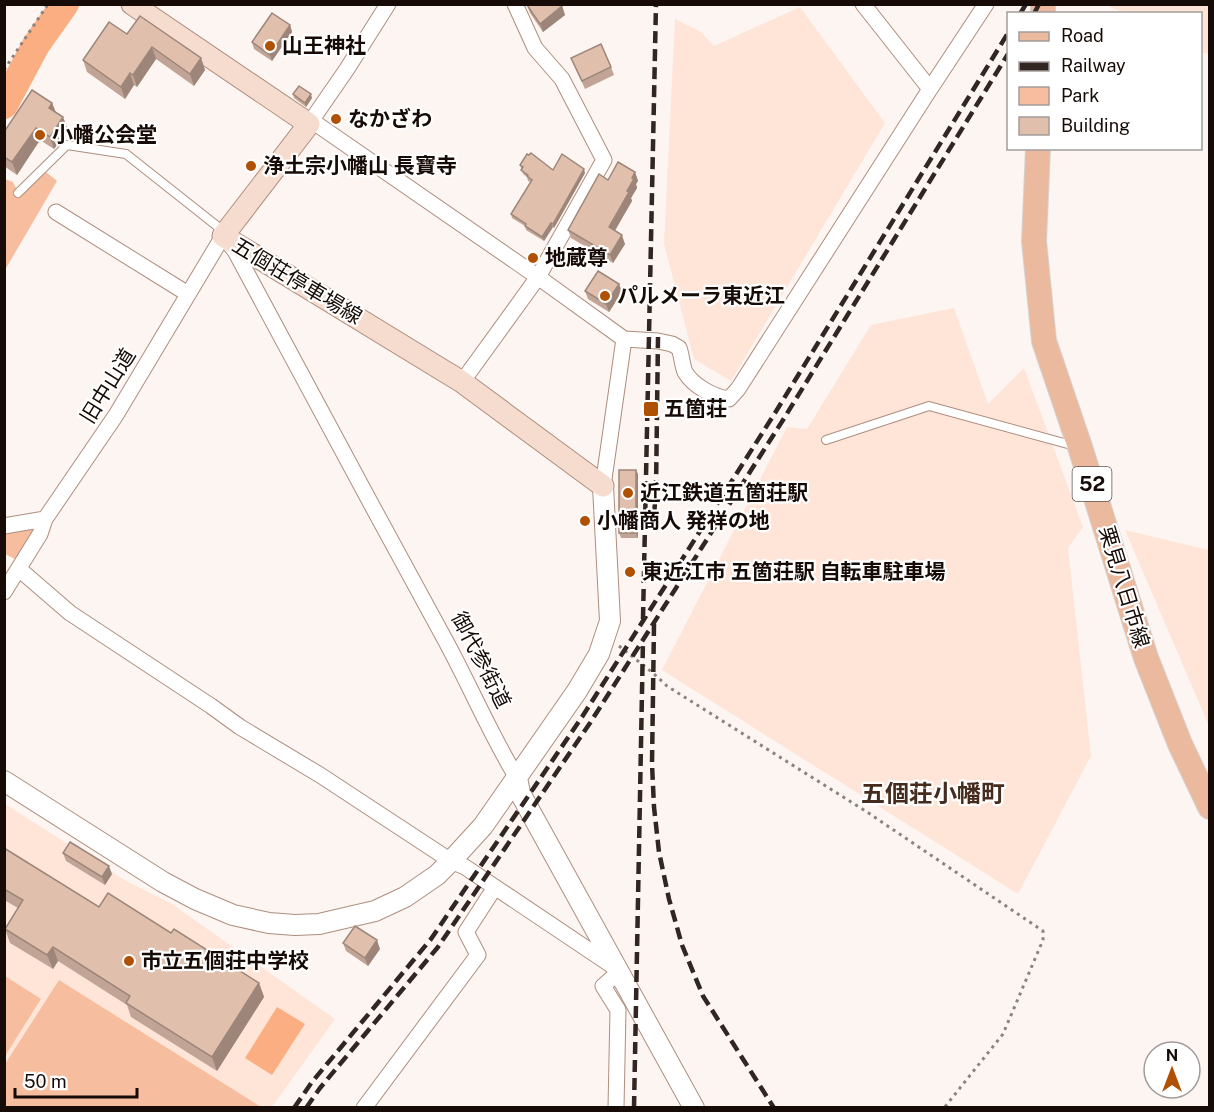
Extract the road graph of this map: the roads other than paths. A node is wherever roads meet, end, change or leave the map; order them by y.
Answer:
1 (132, 4) edge
2 (388, 4) edge
3 (515, 4) edge
4 (863, 4) edge
5 (986, 4) edge
6 (930, 89) junction
7 (309, 124) junction
8 (1038, 150) edge
9 (18, 193) dead end
10 (56, 212) dead end
11 (223, 236) junction
12 (538, 277) junction
13 (188, 294) junction
14 (624, 339) junction
15 (462, 382) junction
16 (826, 440) dead end
17 (1080, 447) junction
18 (603, 486) junction
19 (45, 519) junction
20 (6, 523) edge
21 (19, 569) junction
22 (4, 592) edge
23 (517, 778) junction
24 (4, 781) edge
25 (1209, 807) edge
26 (452, 861) junction
27 (495, 887) junction
28 (620, 971) junction
29 (364, 1107) edge
30 (616, 1107) edge
31 (694, 1107) edge

1 - 7 main road
2 - 7 street
3 - 12 street
4 - 6 street
5 - 6 street
6 - 14 street
7 - 11 main road, 五個荘停車場線
7 - 12 street
8 - 17 main road, 栗見八日市線 / 52
9 - 11 lane
10 - 13 street
11 - 13 street, 旧中山道
11 - 15 main road, 五個荘停車場線
11 - 23 street, 御代参街道
12 - 14 street
12 - 15 street
13 - 19 street, 旧中山道
14 - 18 street
15 - 18 main road, 五個荘停車場線
16 - 17 lane
17 - 25 main road, 栗見八日市線 / 52
18 - 23 street
19 - 20 street
19 - 21 street, 旧中山道
21 - 22 street, 旧中山道
21 - 26 street
23 - 26 street
23 - 28 street, 御代参街道
24 - 26 street
26 - 27 street
27 - 28 street
27 - 29 street
28 - 30 street
28 - 31 street, 御代参街道

